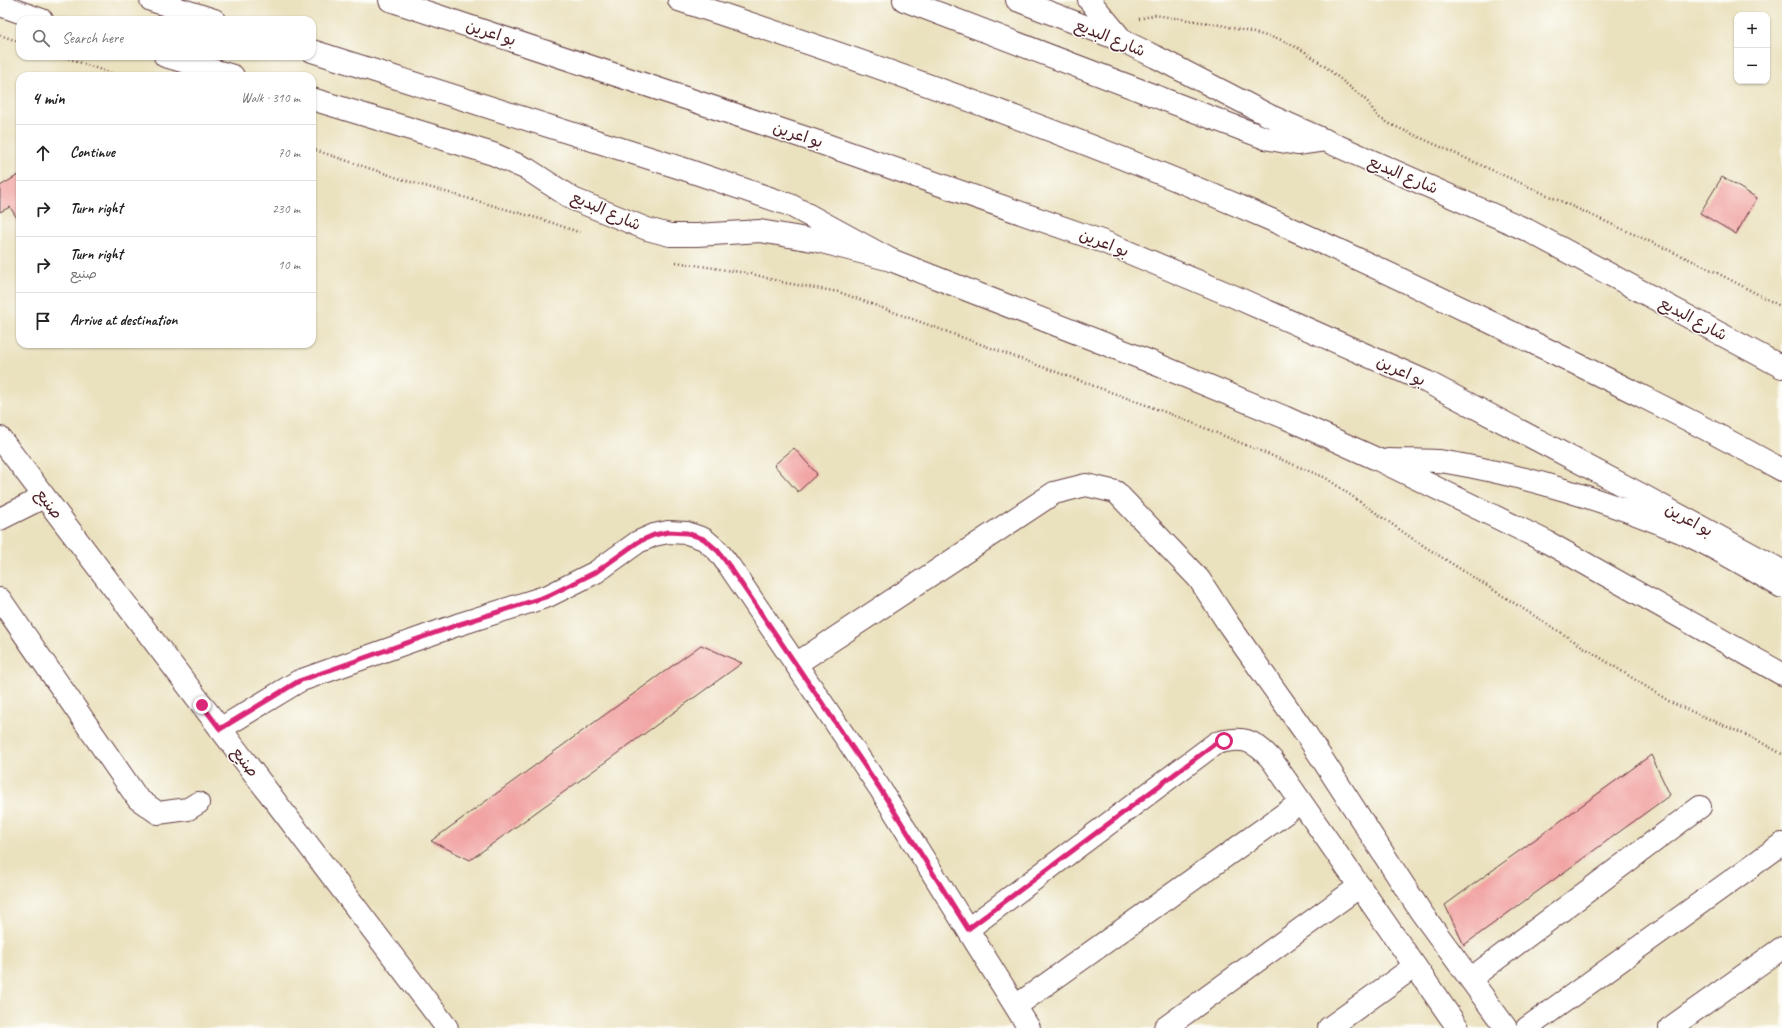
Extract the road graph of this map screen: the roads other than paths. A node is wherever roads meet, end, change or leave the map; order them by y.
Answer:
1 (151, 0) edge
2 (390, 0) edge
3 (679, 0) edge
4 (904, 0) edge
5 (1017, 0) edge
6 (1089, 0) edge
7 (0, 5) edge
8 (31, 16) edge
9 (201, 16) edge
10 (1123, 42) junction
11 (316, 52) edge
12 (178, 60) edge
13 (219, 72) edge
14 (316, 100) edge
15 (1325, 140) junction
16 (891, 260) junction
17 (1782, 367) edge
18 (0, 438) edge
19 (1379, 460) junction
20 (1782, 470) edge
21 (44, 497) junction
22 (0, 519) edge
23 (1782, 571) edge
24 (1782, 587) edge
25 (0, 598) edge
26 (796, 664) junction
27 (1782, 674) edge
28 (220, 729) junction
29 (1301, 802) junction
30 (198, 803) dead end
31 (1700, 807) dead end
32 (1782, 844) edge
33 (1360, 886) junction
34 (968, 929) junction
35 (1782, 948) edge
36 (1415, 966) junction
37 (1470, 979) junction
38 (1016, 1006) junction
39 (447, 1028) edge
40 (1029, 1028) edge
41 (1165, 1028) edge
42 (1329, 1028) edge
43 (1458, 1028) edge
44 (1506, 1028) edge
45 (1527, 1028) edge
46 (1670, 1028) edge

1 - 9 main road
2 - 23 main road, بو اعرين
3 - 20 main road
4 - 15 main road
5 - 10 main road, شارع البديع
6 - 10 main road
7 - 8 main road
10 - 15 main road, شارع البديع
11 - 16 main road
12 - 13 main road
14 - 16 main road, شارع البديع
15 - 17 main road, شارع البديع
16 - 19 main road
18 - 21 main road, صنيع
19 - 24 main road
19 - 27 main road
21 - 22 main road
21 - 28 main road, صنيع
25 - 30 main road
26 - 28 main road
26 - 34 main road
26 - 37 main road
28 - 39 main road, صنيع
29 - 33 main road
29 - 34 main road
29 - 38 main road
31 - 37 main road
32 - 45 main road
33 - 36 main road
33 - 41 main road
34 - 38 main road
35 - 46 main road
36 - 42 main road
36 - 43 main road
37 - 44 main road
38 - 40 main road

